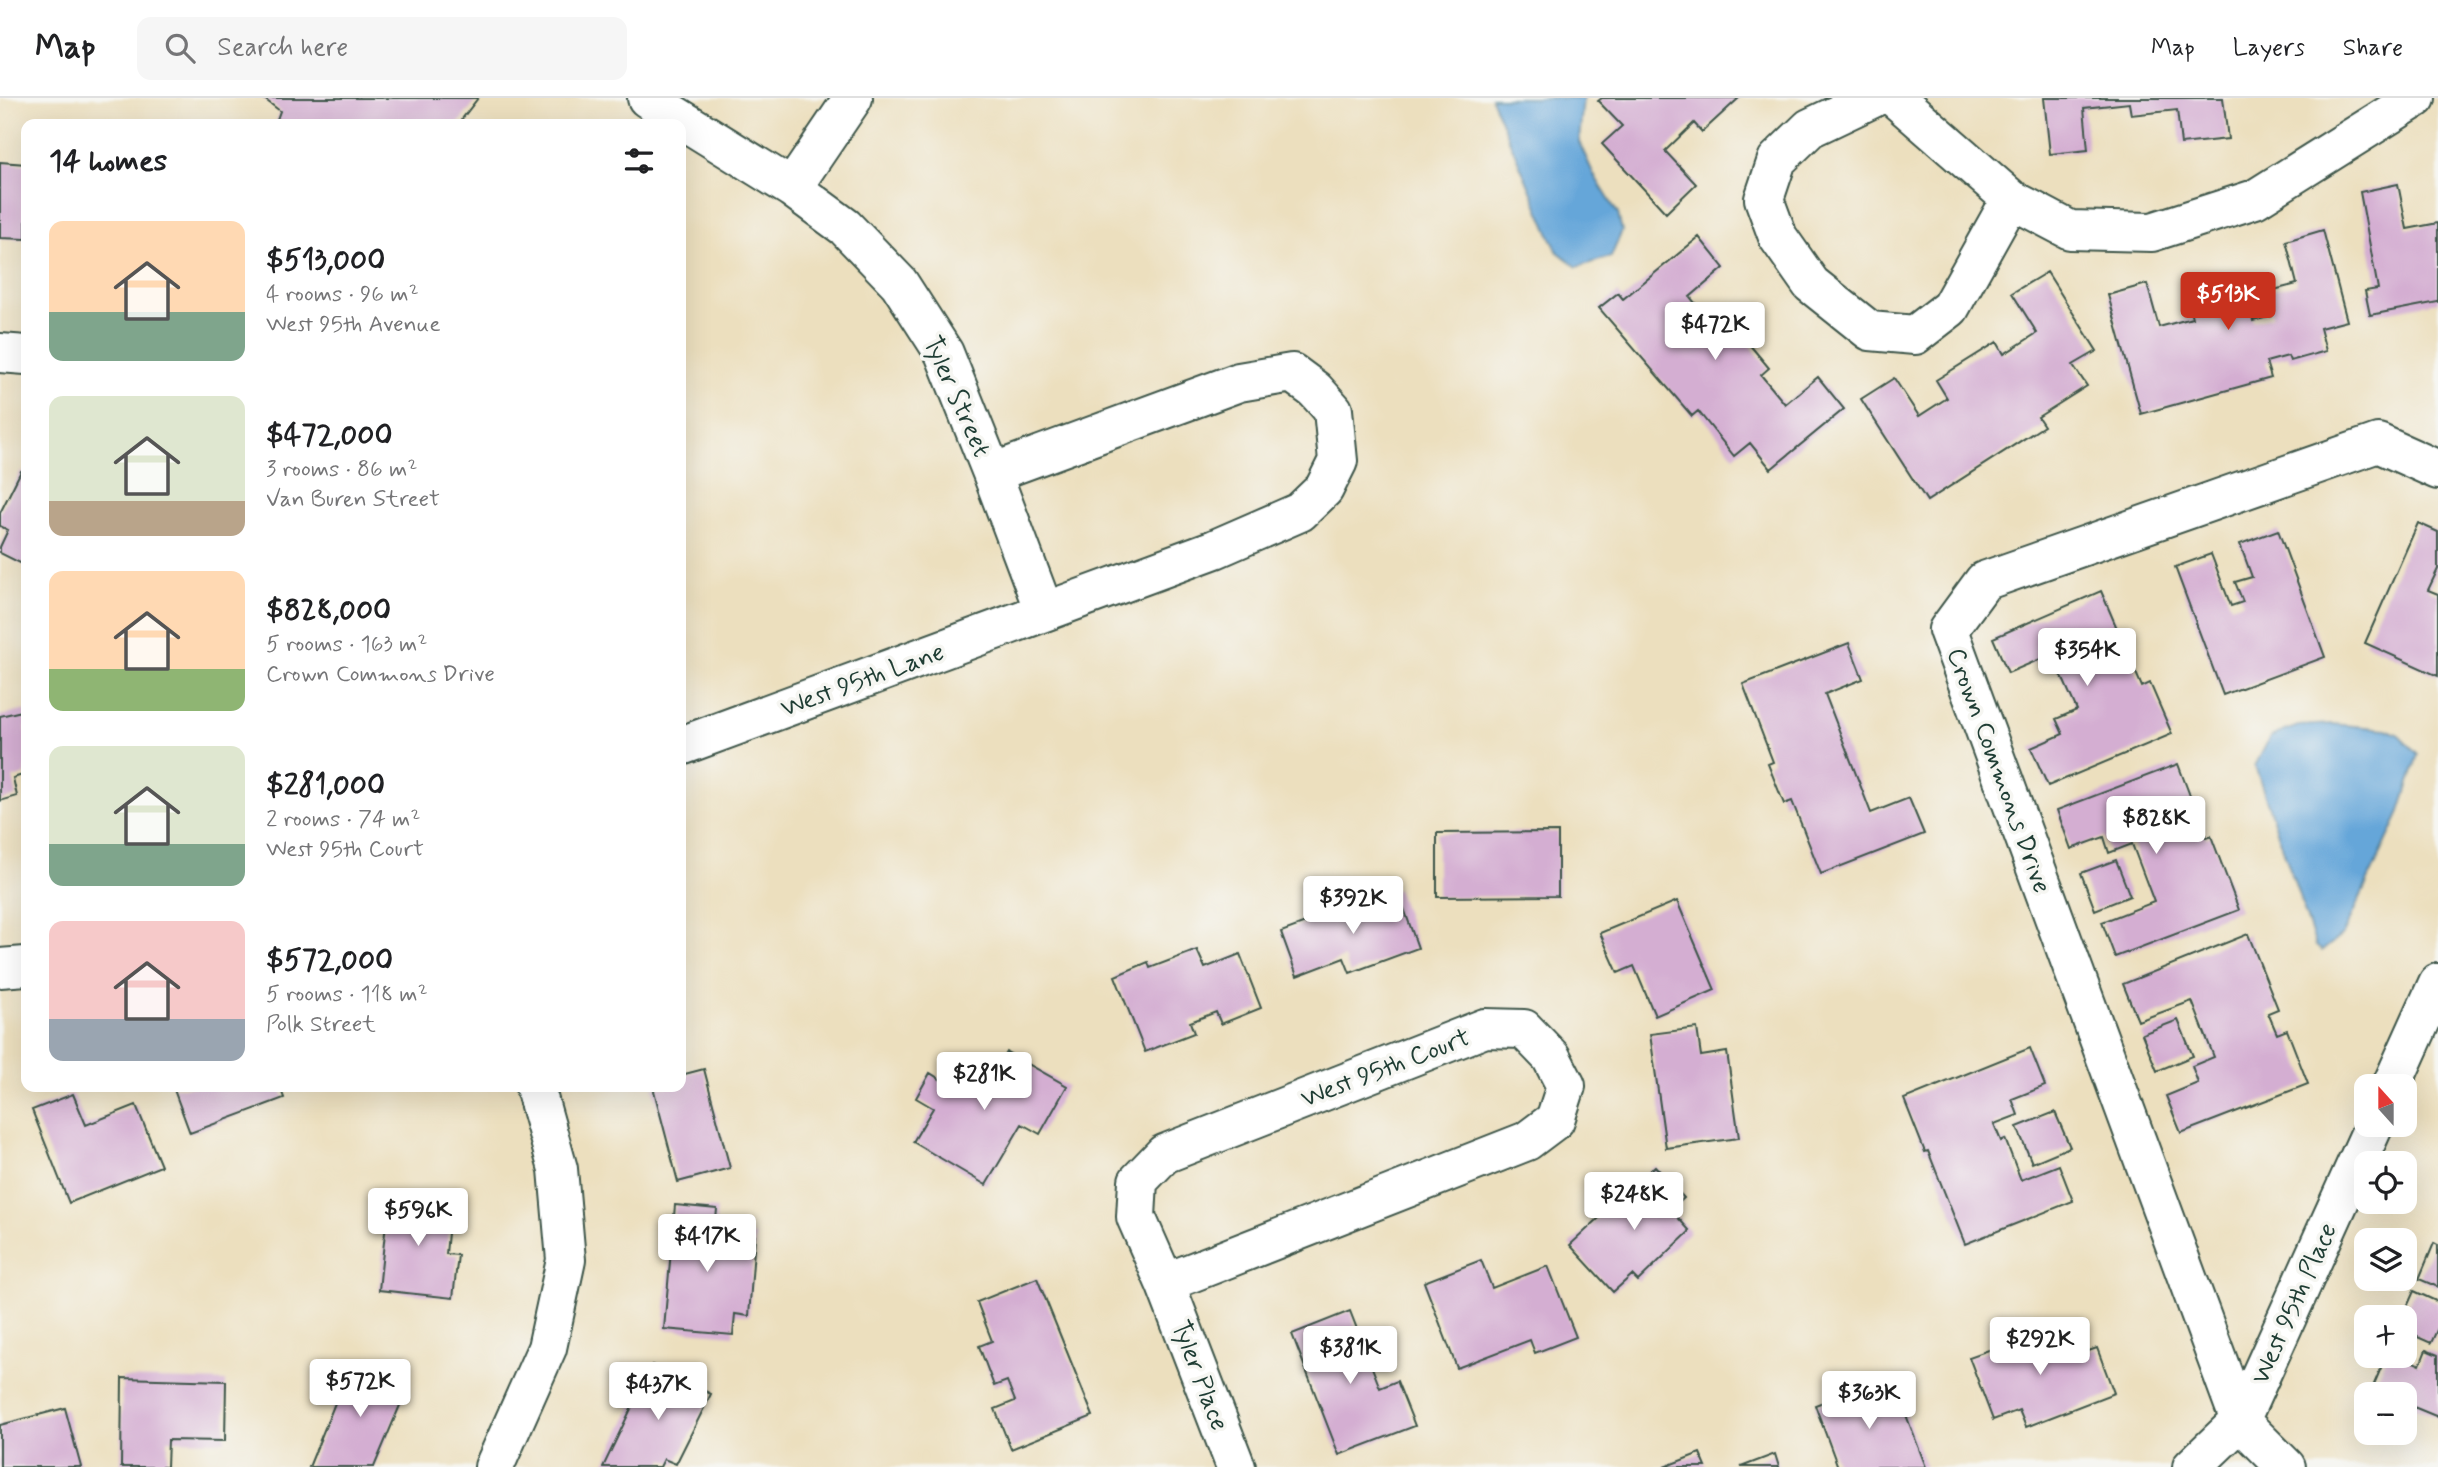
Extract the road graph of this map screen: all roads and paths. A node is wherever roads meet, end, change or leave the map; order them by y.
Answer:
1 (647, 98) edge
2 (853, 98) edge
3 (1873, 98) edge
4 (1895, 98) edge
5 (2416, 98) edge
6 (681, 119) edge
7 (686, 122) edge
8 (792, 188) junction
9 (2011, 199) junction
10 (0, 353) edge
11 (21, 355) edge
12 (2438, 470) edge
13 (992, 473) junction
14 (1044, 611) junction
15 (686, 744) edge
16 (21, 966) edge
17 (0, 968) edge
18 (2438, 984) edge
19 (2397, 1074) edge
20 (536, 1092) edge
21 (2368, 1138) edge
22 (1165, 1283) junction
23 (2240, 1421) junction
24 (494, 1467) edge
25 (1236, 1467) edge
26 (2192, 1467) edge
27 (2286, 1467) edge

1 - 6 street, Tyler Street
2 - 8 street
3 - 9 street
4 - 9 street
5 - 9 street
7 - 8 street, Tyler Street
8 - 13 street, Tyler Street
10 - 11 street
12 - 23 street, Crown Commons Drive
13 - 14 street, Tyler Street
13 - 14 street, West 95th Lane
14 - 15 street, West 95th Lane
16 - 17 street
18 - 19 street
20 - 24 street
21 - 23 street, West 95th Place
22 - 22 street, West 95th Court
22 - 25 street, Tyler Place
23 - 26 street, West 95th Place
23 - 27 street

